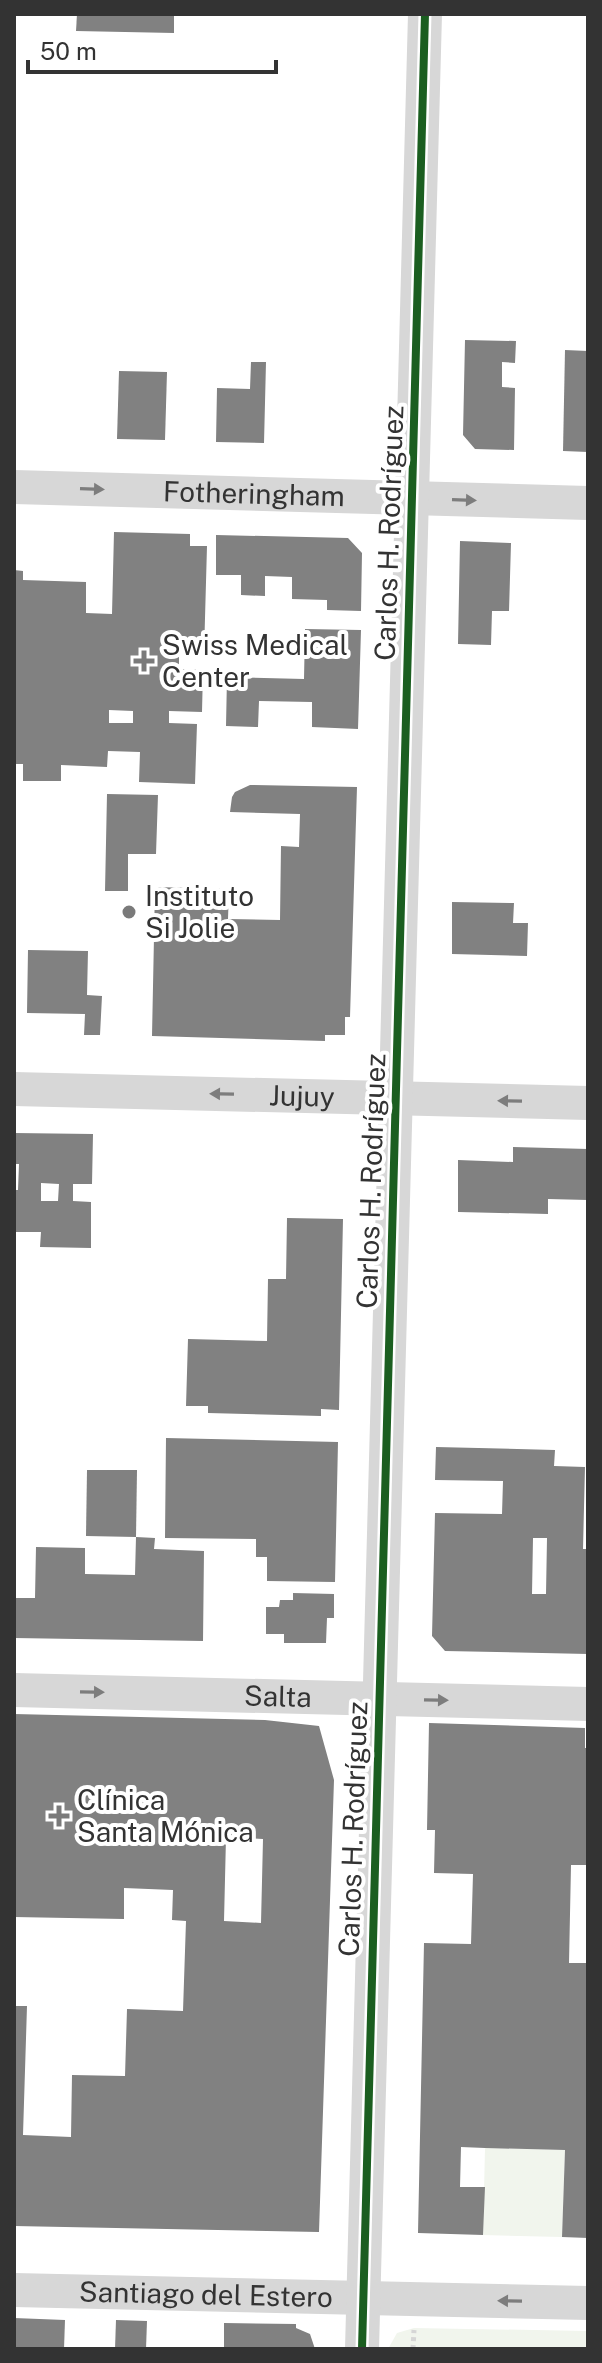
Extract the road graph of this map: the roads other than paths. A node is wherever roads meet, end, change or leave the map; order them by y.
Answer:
1 (425, 14) edge
2 (14, 487) edge
3 (412, 498) junction
4 (588, 503) edge
5 (14, 1089) edge
6 (395, 1098) junction
7 (588, 1103) edge
8 (14, 1690) edge
9 (379, 1699) junction
10 (588, 1704) edge
11 (14, 2290) edge
12 (363, 2298) junction
13 (588, 2303) edge
14 (362, 2349) edge

1 - 3 street, Carlos H. Rodríguez
2 -> 3 street, Fotheringham
3 -> 4 street, Fotheringham
3 - 6 street, Carlos H. Rodríguez
6 -> 5 street, Jujuy
7 -> 6 street, Jujuy
6 - 9 street, Carlos H. Rodríguez
8 -> 9 street, Salta
9 -> 10 street, Salta
9 - 12 street, Carlos H. Rodríguez
11 - 12 street, Santiago del Estero
13 -> 12 street, Santiago del Estero
12 - 14 street, Carlos H. Rodríguez

